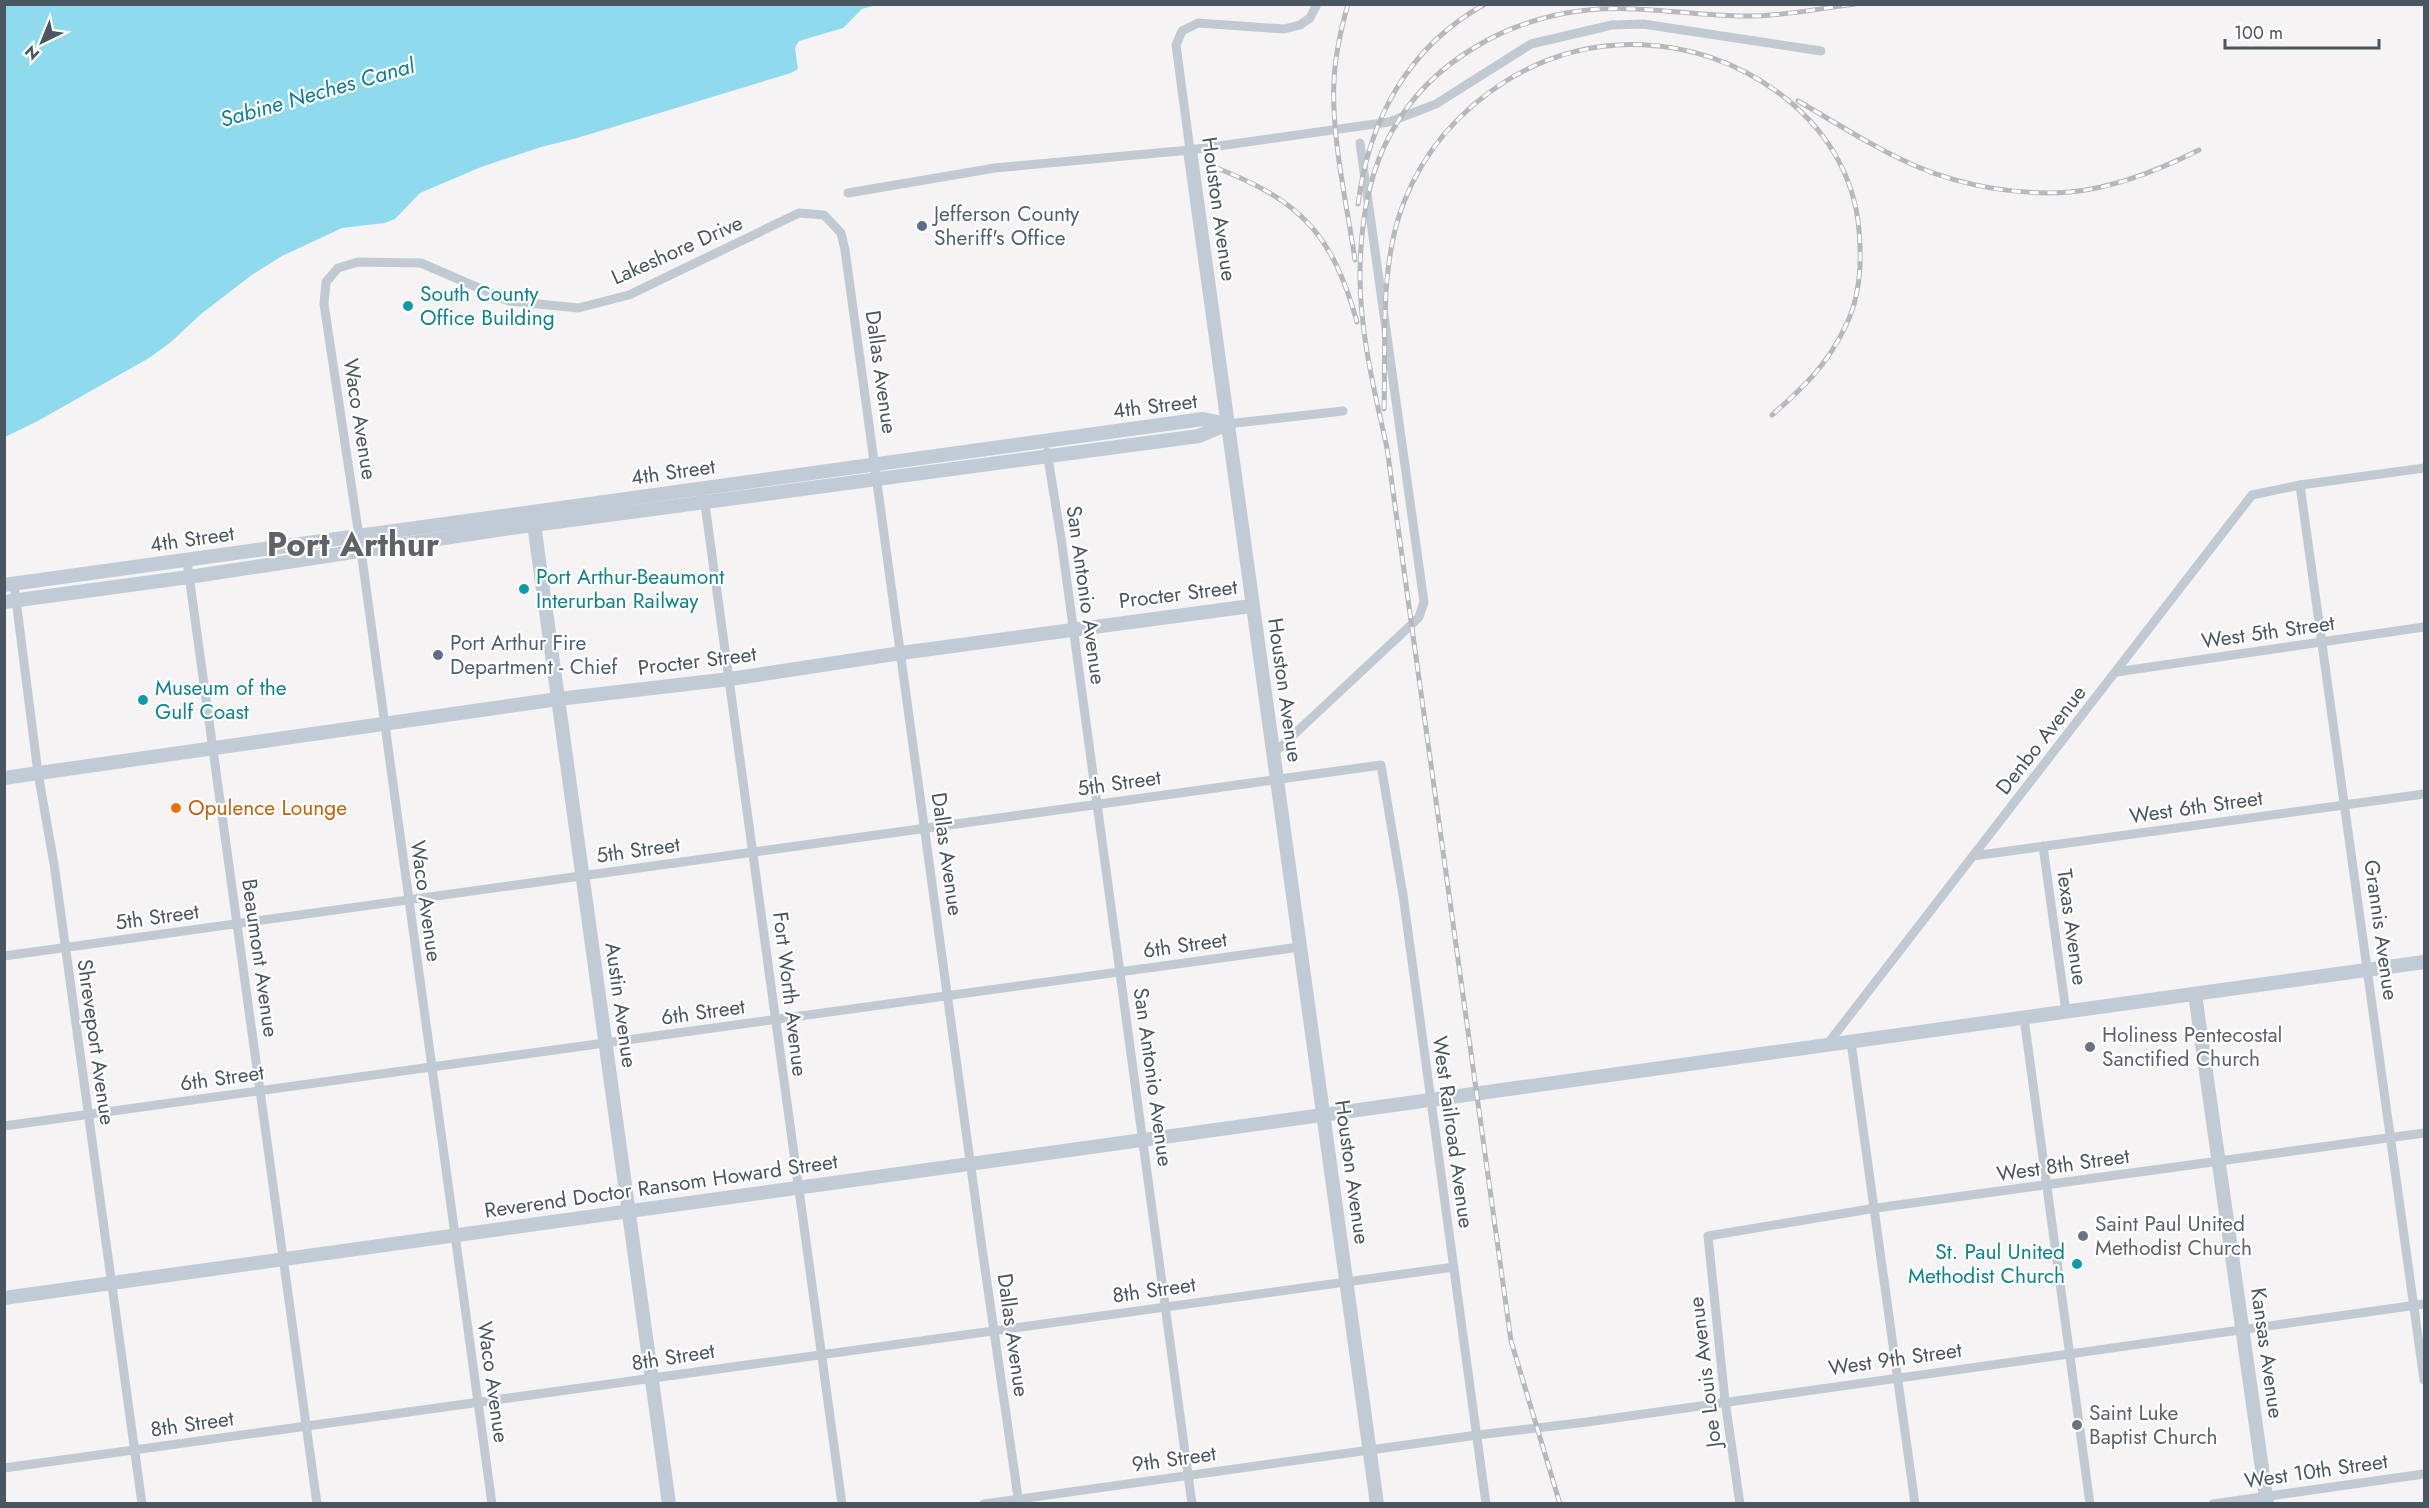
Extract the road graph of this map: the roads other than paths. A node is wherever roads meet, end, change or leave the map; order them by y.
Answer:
1 (1317, 4) edge
2 (1821, 51) dead end
3 (1360, 143) dead end
4 (1190, 150) junction
5 (848, 193) dead end
6 (824, 215) joint
7 (324, 304) joint
8 (1343, 411) dead end
9 (1227, 424) junction
10 (1044, 441) junction
11 (1047, 456) junction
12 (876, 465) junction
13 (2424, 468) edge
14 (878, 481) junction
15 (2300, 484) junction
16 (704, 489) junction
17 (705, 503) junction
18 (532, 512) junction
19 (534, 526) junction
20 (359, 536) junction
21 (361, 550) junction
22 (187, 561) junction
23 (189, 577) junction
24 (9, 585) edge
25 (10, 601) edge
26 (1251, 606) junction
27 (2424, 627) edge
28 (1073, 628) junction
29 (2322, 642) junction
30 (901, 652) junction
31 (2116, 672) junction
32 (730, 679) junction
33 (558, 699) junction
34 (385, 724) junction
35 (213, 748) junction
36 (1273, 754) junction
37 (38, 773) junction
38 (4, 778) edge
39 (1276, 779) junction
40 (2424, 794) edge
41 (1097, 805) junction
42 (2345, 805) junction
43 (925, 829) junction
44 (2043, 846) junction
45 (753, 852) junction
46 (1973, 856) junction
47 (581, 876) junction
48 (408, 900) junction
49 (237, 924) junction
50 (65, 947) junction
51 (1300, 947) junction
52 (4, 956) edge
53 (2424, 962) edge
54 (2368, 970) junction
55 (1121, 972) junction
56 (2195, 994) junction
57 (948, 996) junction
58 (2066, 1012) junction
59 (2024, 1018) junction
60 (775, 1020) junction
61 (1851, 1042) junction
62 (605, 1044) junction
63 (1826, 1046) junction
64 (432, 1068) junction
65 (260, 1091) junction
66 (1430, 1100) junction
67 (1323, 1114) junction
68 (87, 1115) junction
69 (4, 1126) edge
70 (2424, 1133) edge
71 (2391, 1138) junction
72 (1143, 1140) junction
73 (2219, 1162) junction
74 (971, 1164) junction
75 (2046, 1186) junction
76 (797, 1188) junction
77 (1876, 1208) junction
78 (628, 1212) junction
79 (454, 1236) junction
80 (1708, 1236) joint
81 (284, 1259) junction
82 (1454, 1267) junction
83 (1346, 1282) junction
84 (111, 1283) junction
85 (4, 1298) edge
86 (2419, 1305) edge
87 (1165, 1307) junction
88 (2242, 1329) junction
89 (994, 1331) junction
90 (2070, 1353) junction
91 (821, 1354) junction
92 (1898, 1377) junction
93 (652, 1379) junction
94 (2424, 1380) edge
95 (1725, 1401) junction
96 (478, 1402) junction
97 (306, 1426) junction
98 (1477, 1435) junction
99 (1370, 1449) junction
100 (135, 1450) junction
101 (4, 1468) edge
102 (2424, 1474) edge
103 (1188, 1475) junction
104 (2267, 1500) edge
105 (1019, 1501) edge
106 (142, 1503) edge
107 (317, 1503) edge
108 (492, 1503) edge
109 (669, 1503) edge
110 (842, 1503) edge
111 (984, 1503) edge
112 (1192, 1503) edge
113 (1377, 1503) edge
114 (1486, 1503) edge
115 (1740, 1503) edge
116 (1915, 1503) edge
117 (2090, 1503) edge
118 (2213, 1503) edge

1 - 4 street, Houston Avenue
2 - 4 street
3 - 36 street
4 - 5 street
4 - 9 street, Houston Avenue
6 - 7 street, Lakeshore Drive
6 - 12 street, Dallas Avenue
7 - 20 street, Waco Avenue
8 - 9 street
9 - 10 street, 4th Street
9 - 11 street, 4th Street
9 - 26 street, Houston Avenue
10 - 11 street, San Antonio Avenue
10 - 12 street, 4th Street
11 - 14 street, 4th Street
11 - 28 street, San Antonio Avenue
12 - 14 street, Dallas Avenue
12 - 16 street, 4th Street
13 - 15 street, Denbo Avenue
14 - 17 street, 4th Street
14 - 30 street, Dallas Avenue
15 - 29 street, Grannis Avenue
15 - 31 street, Denbo Avenue
16 - 17 street, Fort Worth Avenue
16 - 18 street, 4th Street
17 - 19 street, 4th Street
17 - 32 street, Fort Worth Avenue
18 - 19 street, Austin Avenue
18 - 20 street, 4th Street
19 - 21 street, 4th Street
19 - 33 street, Austin Avenue
20 - 21 street, Waco Avenue
20 - 22 street, 4th Street
21 - 23 street, 4th Street
21 - 34 street, Waco Avenue
22 - 23 street, Beaumont Avenue
22 - 24 street, 4th Street
23 - 25 street, 4th Street
23 - 35 street, Beaumont Avenue
24 - 25 street, Shreveport Avenue
25 - 37 street, Shreveport Avenue
26 - 28 street, Procter Street
26 - 36 street, Houston Avenue
27 - 29 street, West 5th Street
28 - 30 street, Procter Street
28 - 41 street, San Antonio Avenue
29 - 31 street, West 5th Street
29 - 42 street, Grannis Avenue
30 - 32 street, Procter Street
30 - 43 street, Dallas Avenue
31 - 46 street, Denbo Avenue
32 - 33 street, Procter Street
32 - 45 street, Fort Worth Avenue
33 - 34 street, Procter Street
33 - 47 street, Austin Avenue
34 - 35 street, Procter Street
34 - 48 street, Waco Avenue
35 - 37 street, Procter Street
35 - 49 street, Beaumont Avenue
36 - 39 street, Houston Avenue
37 - 38 street, Procter Street
37 - 50 street, Shreveport Avenue
39 - 41 street, 5th Street
39 - 51 street, Houston Avenue
39 - 66 street, West Railroad Avenue
40 - 42 street, West 6th Street
41 - 43 street, 5th Street
41 - 55 street, San Antonio Avenue
42 - 44 street, West 6th Street
42 - 54 street, Grannis Avenue
43 - 45 street, 5th Street
43 - 57 street, Dallas Avenue
44 - 46 street, West 6th Street
44 - 58 street, Texas Avenue
45 - 47 street, 5th Street
45 - 60 street, Fort Worth Avenue
46 - 63 street, Denbo Avenue
47 - 48 street, 5th Street
47 - 62 street, Austin Avenue
48 - 49 street, 5th Street
48 - 64 street, Waco Avenue
49 - 50 street, 5th Street
49 - 65 street, Beaumont Avenue
50 - 52 street, 5th Street
50 - 68 street, Shreveport Avenue
51 - 55 street, 6th Street
51 - 67 street, Houston Avenue
53 - 54 street, Reverend Doctor Ransom Howard Street
54 - 56 street, Reverend Doctor Ransom Howard Street
54 - 71 street, Grannis Avenue
55 - 57 street, 6th Street
55 - 72 street, San Antonio Avenue
56 - 58 street, Reverend Doctor Ransom Howard Street
56 - 73 street, Kansas Avenue
57 - 60 street, 6th Street
57 - 74 street, Dallas Avenue
58 - 59 street, Reverend Doctor Ransom Howard Street
59 - 61 street, Reverend Doctor Ransom Howard Street
59 - 75 street
60 - 62 street, 6th Street
60 - 76 street, Fort Worth Avenue
61 - 63 street, Reverend Doctor Ransom Howard Street
61 - 77 street
62 - 64 street, 6th Street
62 - 78 street, Austin Avenue
63 - 66 street, Reverend Doctor Ransom Howard Street
64 - 65 street, 6th Street
64 - 79 street, Waco Avenue
65 - 68 street, 6th Street
65 - 81 street, Beaumont Avenue
66 - 67 street, Reverend Doctor Ransom Howard Street
66 - 82 street, West Railroad Avenue
67 - 72 street, Reverend Doctor Ransom Howard Street
67 - 83 street, Houston Avenue
68 - 69 street, 6th Street
68 - 84 street, Shreveport Avenue
70 - 71 street, West 8th Street
71 - 73 street, West 8th Street
71 - 86 street, Grannis Avenue
72 - 74 street, Reverend Doctor Ransom Howard Street
72 - 87 street, San Antonio Avenue
73 - 75 street, West 8th Street
73 - 88 street, Kansas Avenue
74 - 76 street, Reverend Doctor Ransom Howard Street
74 - 89 street, Dallas Avenue
75 - 77 street, West 8th Street
75 - 90 street
76 - 78 street, Reverend Doctor Ransom Howard Street
76 - 91 street, Fort Worth Avenue
77 - 80 street, West 8th Street
77 - 92 street
78 - 79 street, Reverend Doctor Ransom Howard Street
78 - 93 street, Austin Avenue
79 - 81 street, Reverend Doctor Ransom Howard Street
79 - 96 street, Waco Avenue
80 - 95 street, Joe Louis Avenue
81 - 84 street, Reverend Doctor Ransom Howard Street
81 - 97 street, Beaumont Avenue
82 - 83 street
82 - 98 street, West Railroad Avenue
83 - 87 street, 8th Street
83 - 99 street, Houston Avenue
84 - 85 street, Reverend Doctor Ransom Howard Street
84 - 100 street, Shreveport Avenue
86 - 88 street, West 9th Street
86 - 94 street, Grannis Avenue
87 - 89 street, 8th Street
87 - 103 street, San Antonio Avenue
88 - 90 street, West 9th Street
88 - 104 street, Kansas Avenue
89 - 91 street, 8th Street
89 - 105 street, Dallas Avenue
90 - 92 street, West 9th Street
90 - 117 street
91 - 93 street, 8th Street
91 - 110 street, Fort Worth Avenue
92 - 95 street, West 9th Street
92 - 116 street
93 - 96 street, 8th Street
93 - 109 street, Austin Avenue
95 - 98 street, West 9th Street
95 - 115 street, Joe Louis Avenue
96 - 97 street, 8th Street
96 - 108 street, Waco Avenue
97 - 100 street, 8th Street
97 - 107 street, Beaumont Avenue
98 - 99 street, West 9th Street
98 - 114 street, West Railroad Avenue
99 - 103 street, 9th Street
99 - 113 street, Houston Avenue
100 - 101 street, 8th Street
100 - 106 street, Shreveport Avenue
102 - 104 street, West 10th Street
103 - 105 street, 9th Street
103 - 112 street, San Antonio Avenue
104 - 118 street, West 10th Street
105 - 111 street, 9th Street

